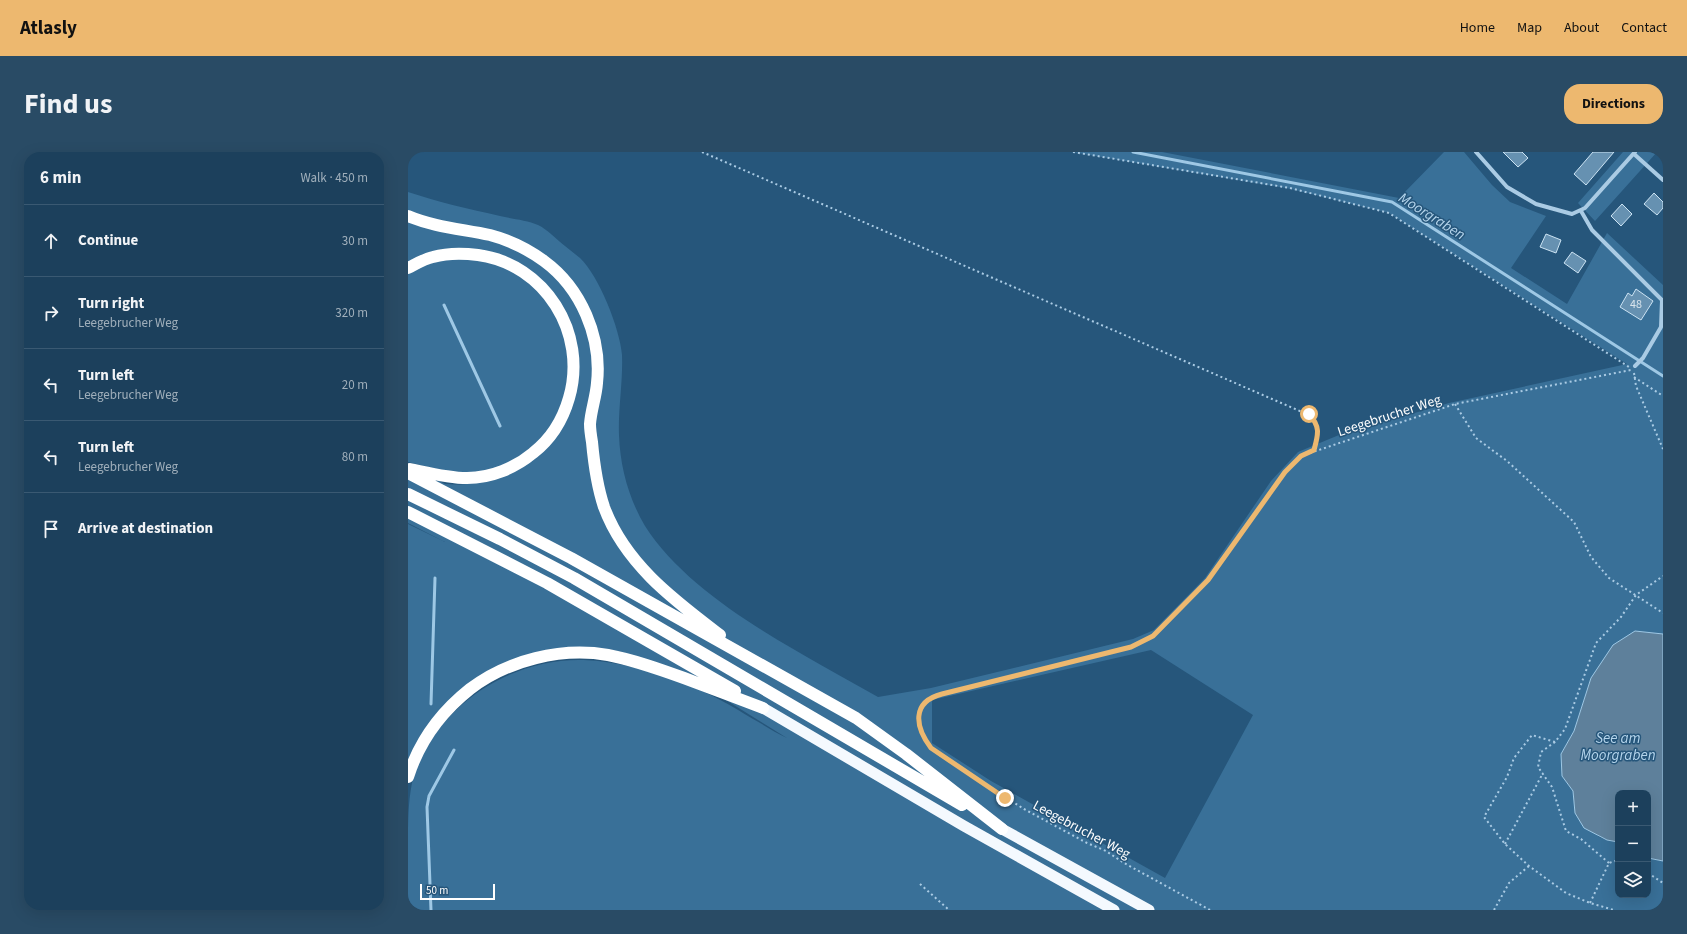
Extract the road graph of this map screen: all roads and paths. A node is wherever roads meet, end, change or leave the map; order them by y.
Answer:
1 (702, 152) edge
2 (1073, 152) edge
3 (1476, 152) edge
4 (1634, 153) edge
5 (1663, 180) edge
6 (1580, 211) junction
7 (408, 216) edge
8 (408, 268) edge
9 (1635, 368) junction
10 (1634, 377) junction
11 (1663, 396) edge
12 (1455, 404) junction
13 (1663, 449) edge
14 (1314, 450) junction
15 (408, 468) edge
16 (408, 473) edge
17 (408, 494) edge
18 (408, 512) edge
19 (1663, 576) edge
20 (1636, 595) junction
21 (1663, 613) edge
22 (749, 658) junction
23 (763, 708) junction
24 (1555, 742) junction
25 (1542, 773) junction
26 (408, 777) edge
27 (1002, 829) junction
28 (1506, 844) junction
29 (1615, 861) edge
30 (1608, 863) junction
31 (1529, 866) junction
32 (1651, 875) edge
33 (1663, 883) edge
34 (920, 884) dead end
35 (1590, 903) junction
36 (949, 910) edge
37 (1114, 910) edge
38 (1148, 910) edge
39 (1210, 910) edge
40 (1494, 910) edge
41 (1614, 910) edge

1 - 14 path
2 - 9 path
3 - 6 street
4 - 5 street
4 - 6 street
6 - 9 street
7 - 22 highway
8 - 15 highway
9 - 10 path
9 - 12 path, Leegebrucher Weg
10 - 11 path
10 - 13 path
12 - 14 path, Leegebrucher Weg
12 - 20 path
14 - 39 path, Leegebrucher Weg
16 - 22 highway
17 - 27 highway
18 - 23 highway
19 - 20 path
20 - 21 path
20 - 24 path
22 - 27 highway
23 - 26 highway
23 - 37 highway
24 - 25 path
24 - 28 path
25 - 28 path
25 - 30 path
27 - 38 highway
28 - 31 path
29 - 30 path
30 - 35 path
31 - 35 path
31 - 40 path
32 - 33 path
34 - 36 path
35 - 41 path

